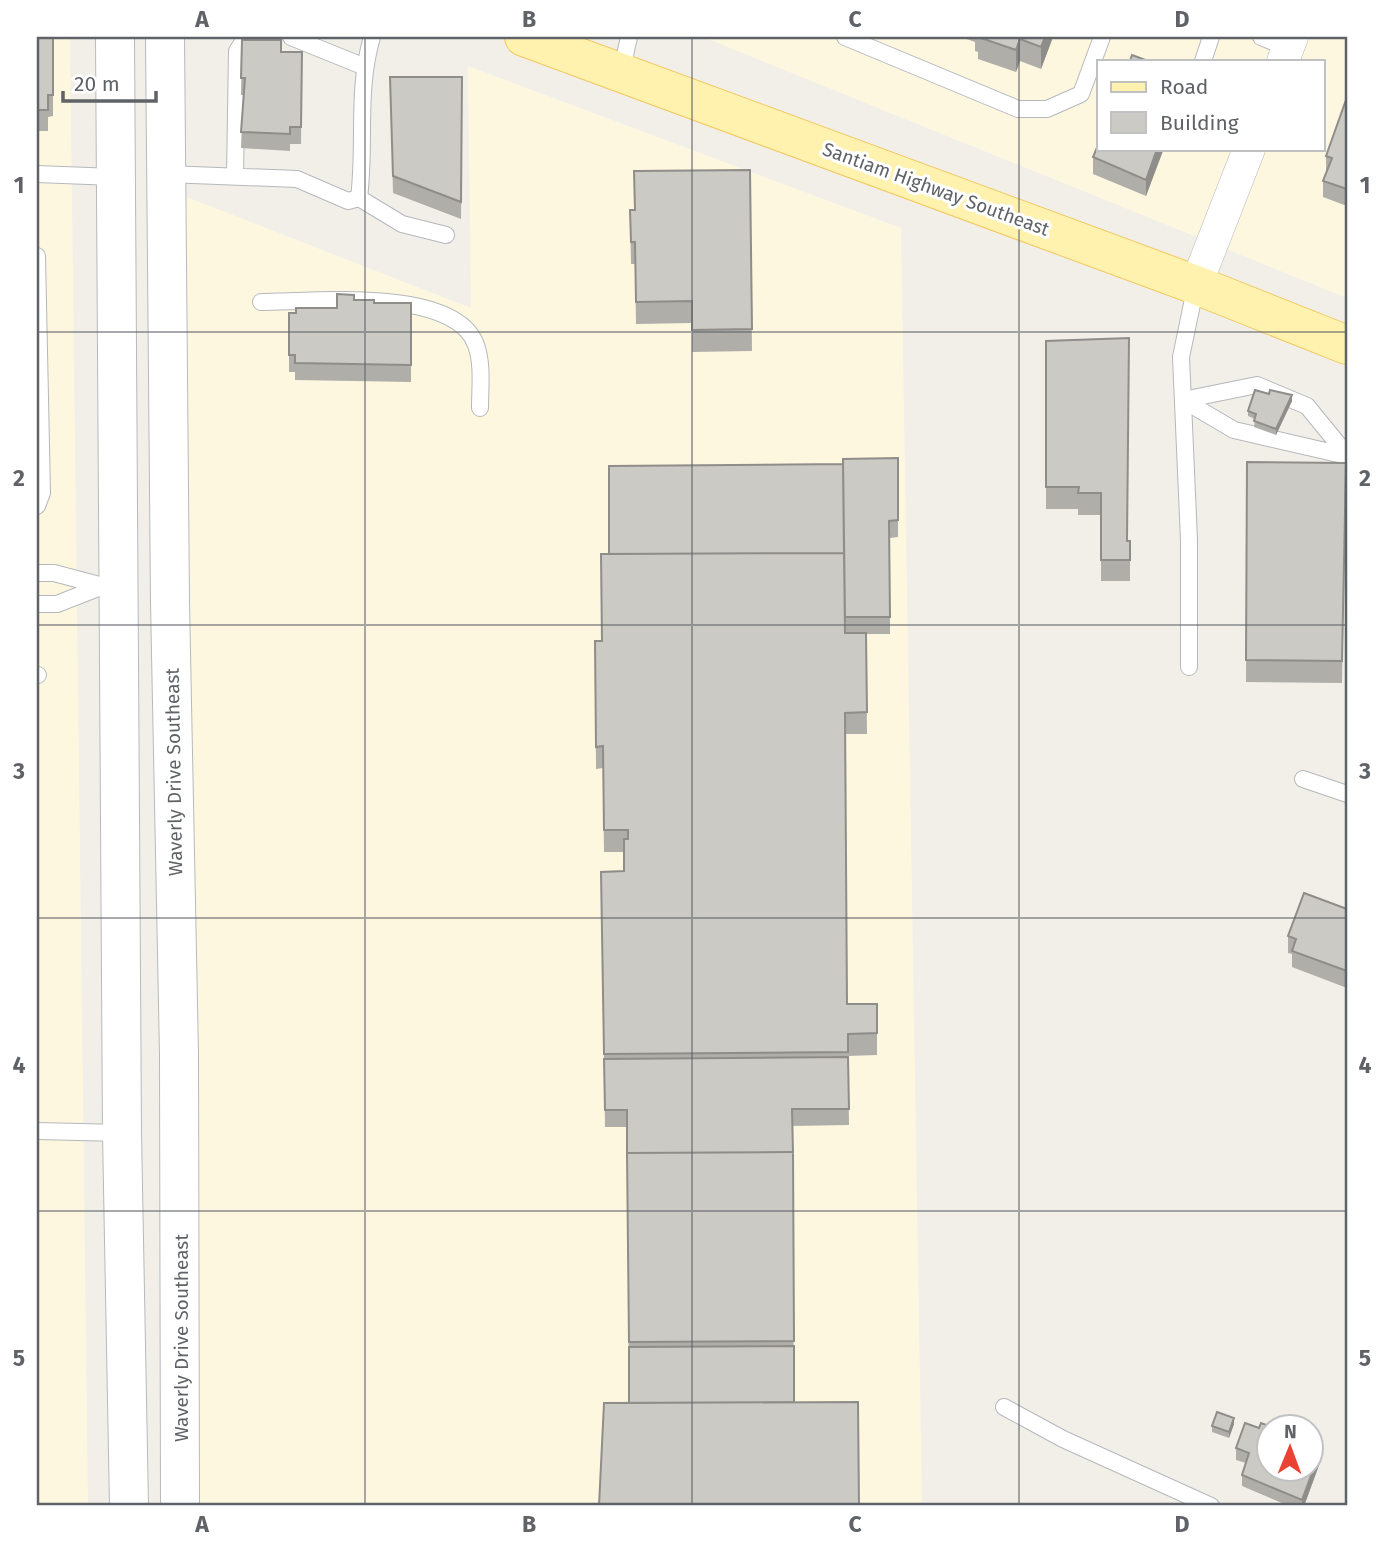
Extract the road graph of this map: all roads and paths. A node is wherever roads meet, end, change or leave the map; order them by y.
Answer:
1 (115, 37) edge
2 (165, 37) edge
3 (246, 37) edge
4 (291, 37) edge
5 (372, 37) edge
6 (845, 37) edge
7 (1102, 37) edge
8 (1212, 37) edge
9 (535, 38) edge
10 (625, 55) edge
11 (1203, 60) edge
12 (365, 67) junction
13 (1249, 150) edge
14 (37, 174) edge
15 (167, 174) junction
16 (235, 176) junction
17 (114, 177) junction
18 (359, 198) junction
19 (446, 234) dead end
20 (37, 256) edge
21 (1196, 285) junction
22 (261, 302) dead end
23 (1347, 345) edge
24 (117, 362) junction
25 (1182, 400) junction
26 (480, 408) dead end
27 (1347, 456) edge
28 (37, 506) edge
29 (37, 573) edge
30 (111, 587) junction
31 (170, 602) junction
32 (37, 604) edge
33 (1189, 667) dead end
34 (1303, 779) dead end
35 (1347, 794) edge
36 (174, 827) junction
37 (37, 1131) edge
38 (122, 1132) junction
39 (181, 1389) junction
40 (1004, 1407) dead end
41 (129, 1506) edge
42 (180, 1506) edge
43 (1211, 1506) edge

1 - 17 main road
2 - 15 main road, Waverly Drive Southeast
3 - 16 lane
4 - 12 lane
5 - 12 lane
6 - 7 lane
8 - 11 lane
9 - 10 main road, Santiam Highway Southeast
10 - 21 main road, Santiam Highway Southeast
12 - 18 lane
13 - 21 street
14 - 17 lane
15 - 16 lane
15 - 31 main road, Waverly Drive Southeast
16 - 18 lane
17 - 24 main road
18 - 19 lane
20 - 28 lane
21 - 23 main road, Santiam Highway Southeast
21 - 25 lane
22 - 26 lane
24 - 30 main road
24 - 31 main road
25 - 27 lane
25 - 27 lane
25 - 33 lane
29 - 30 lane
30 - 32 lane
30 - 36 main road
30 - 38 main road
31 - 36 main road, Waverly Drive Southeast
34 - 35 lane
36 - 39 main road, Waverly Drive Southeast
37 - 38 lane
38 - 39 main road
38 - 41 main road
39 - 42 main road, Waverly Drive Southeast
40 - 43 lane

